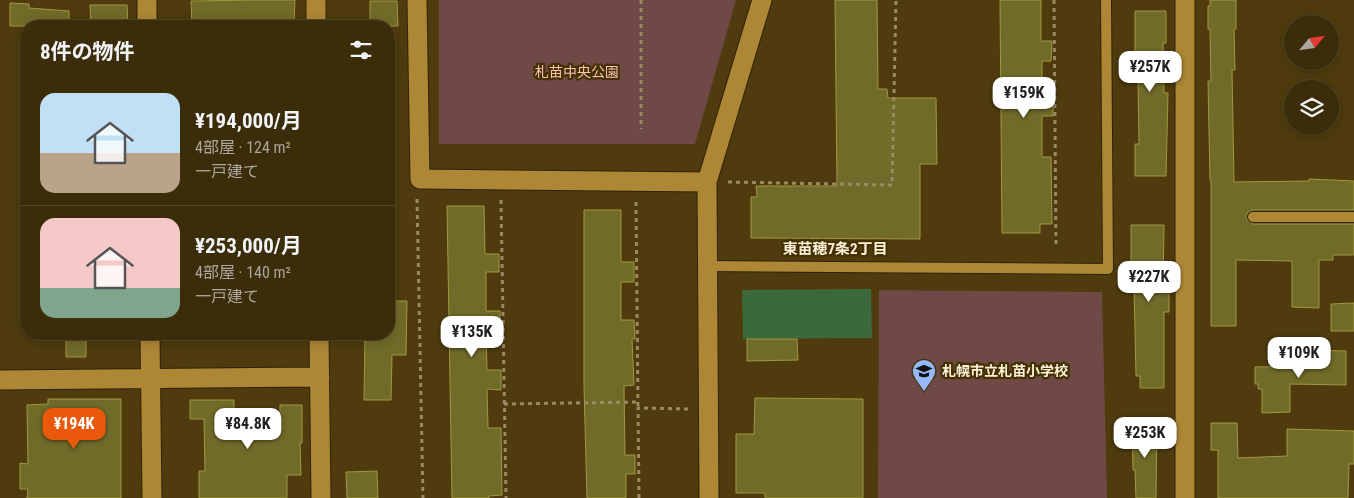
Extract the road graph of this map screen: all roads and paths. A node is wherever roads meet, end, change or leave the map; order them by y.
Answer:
1 (147, 0) edge
2 (316, 0) edge
3 (418, 0) edge
4 (641, 0) edge
5 (762, 0) edge
6 (896, 0) edge
7 (1054, 0) edge
8 (1106, 0) edge
9 (1185, 0) edge
10 (147, 20) edge
11 (316, 20) edge
12 (641, 129) dead end
13 (716, 182) junction
14 (417, 192) dead end
15 (501, 192) dead end
16 (636, 194) dead end
17 (1253, 217) dead end
18 (1354, 217) edge
19 (1056, 248) dead end
20 (708, 266) junction
21 (150, 340) edge
22 (319, 340) edge
23 (151, 377) junction
24 (320, 377) junction
25 (0, 380) edge
26 (638, 402) junction
27 (504, 404) junction
28 (638, 408) junction
29 (691, 409) dead end
30 (152, 498) edge
31 (321, 498) edge
32 (423, 498) edge
33 (506, 498) edge
34 (639, 498) edge
35 (709, 498) edge
36 (1185, 498) edge

1 - 10 street
2 - 11 street
3 - 13 street
4 - 12 path
5 - 13 street
6 - 13 path
7 - 19 path
8 - 20 lane
9 - 36 street
13 - 20 street
14 - 32 path
15 - 27 path
16 - 26 path
17 - 18 lane
20 - 35 street
21 - 23 street
22 - 24 street
23 - 24 street
23 - 25 street
23 - 30 street
24 - 31 street
26 - 27 path
26 - 28 path
27 - 33 path
28 - 29 path
28 - 34 path

